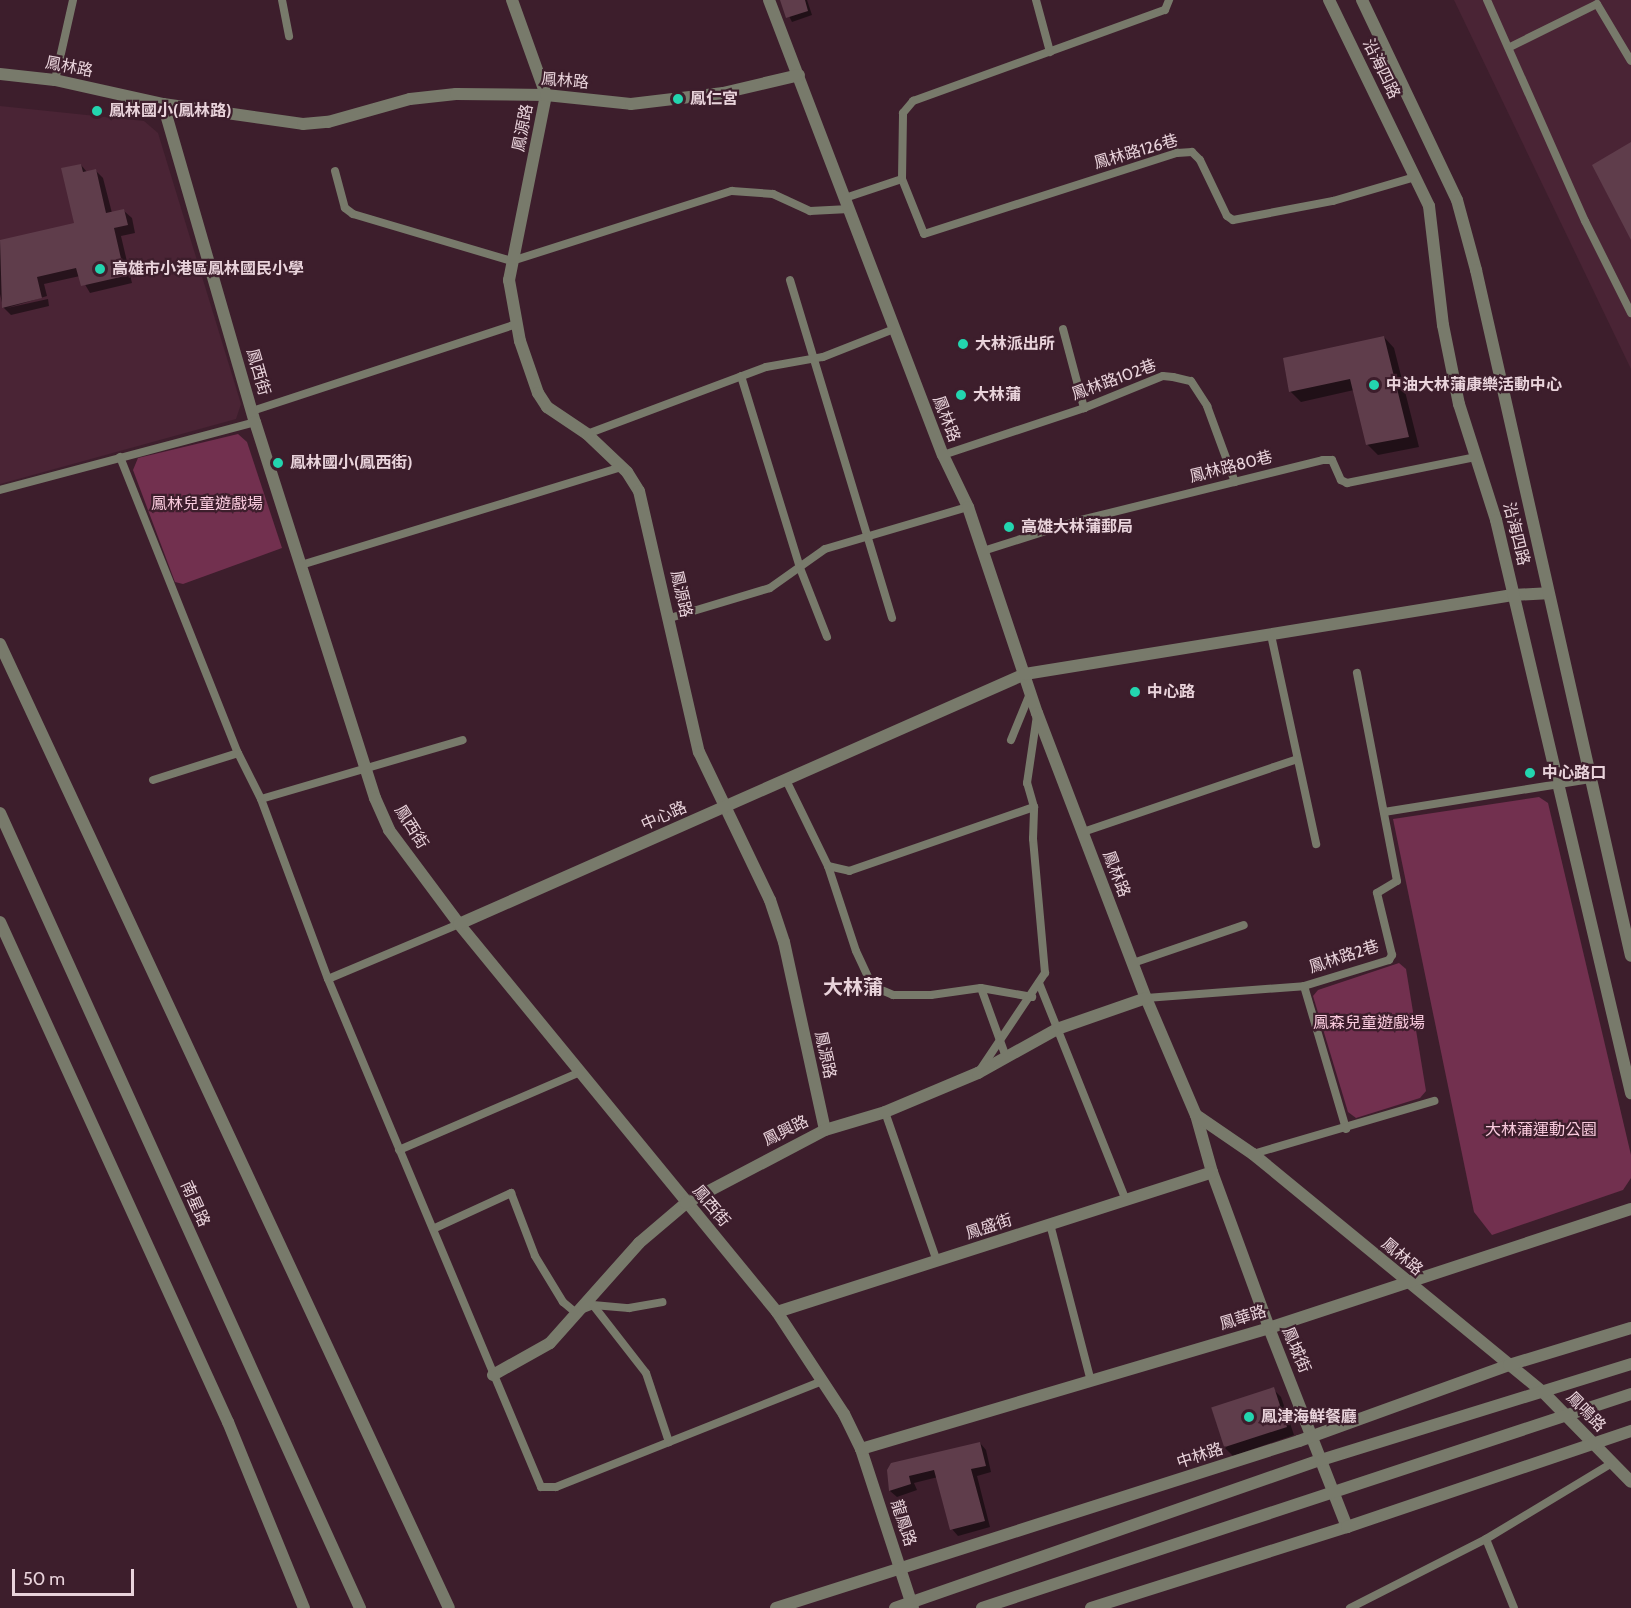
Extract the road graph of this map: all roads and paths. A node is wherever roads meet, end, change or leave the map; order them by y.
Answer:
1 (73, 0) edge
2 (282, 0) edge
3 (512, 0) edge
4 (770, 0) edge
5 (1036, 0) edge
6 (1169, 0) edge
7 (1329, 0) edge
8 (1362, 0) edge
9 (1488, 0) edge
10 (289, 36) dead end
11 (1510, 47) junction
12 (1050, 51) junction
13 (1631, 61) edge
14 (0, 74) edge
15 (799, 75) junction
16 (55, 80) junction
17 (546, 95) junction
18 (163, 104) junction
19 (334, 171) dead end
20 (1415, 177) junction
21 (902, 179) junction
22 (847, 203) junction
23 (512, 261) junction
24 (790, 280) dead end
25 (1631, 313) edge
26 (516, 324) junction
27 (894, 329) junction
28 (1063, 329) dead end
29 (814, 358) junction
30 (741, 376) junction
31 (1084, 408) junction
32 (254, 417) junction
33 (587, 434) junction
34 (943, 455) junction
35 (120, 457) junction
36 (1476, 457) junction
37 (622, 467) junction
38 (1235, 482) junction
39 (0, 490) edge
40 (968, 507) junction
41 (867, 537) junction
42 (983, 550) junction
43 (301, 565) junction
44 (800, 568) junction
45 (1547, 593) junction
46 (1513, 595) junction
47 (670, 618) junction
48 (892, 618) dead end
49 (1271, 635) junction
50 (828, 637) dead end
51 (0, 644) edge
52 (1357, 673) dead end
53 (1025, 675) junction
54 (1030, 691) junction
55 (1037, 713) junction
56 (463, 740) dead end
57 (1011, 740) dead end
58 (238, 753) junction
59 (1298, 759) junction
60 (365, 768) junction
61 (1590, 779) junction
62 (153, 780) dead end
63 (786, 780) junction
64 (1558, 786) junction
65 (261, 799) junction
66 (725, 807) junction
67 (1034, 807) junction
68 (1384, 812) junction
69 (0, 813) edge
70 (1083, 832) junction
71 (1316, 844) dead end
72 (828, 866) junction
73 (0, 922) edge
74 (459, 924) junction
75 (1244, 925) dead end
76 (1631, 956) edge
77 (1133, 963) junction
78 (328, 979) junction
79 (1039, 983) junction
80 (1304, 986) junction
81 (981, 988) junction
82 (1032, 997) junction
83 (1146, 998) junction
84 (1057, 1029) junction
85 (1000, 1041) junction
86 (1006, 1057) junction
87 (580, 1072) junction
88 (978, 1072) junction
89 (1631, 1093) edge
90 (1434, 1101) dead end
91 (885, 1112) junction
92 (1196, 1115) junction
93 (1346, 1129) junction
94 (825, 1131) junction
95 (399, 1150) junction
96 (1253, 1154) junction
97 (1212, 1172) junction
98 (1126, 1200) junction
99 (686, 1203) junction
100 (1631, 1209) edge
101 (1050, 1224) junction
102 (435, 1228) junction
103 (937, 1261) junction
104 (1407, 1283) junction
105 (662, 1302) dead end
106 (593, 1305) junction
107 (574, 1312) junction
108 (777, 1312) junction
109 (1269, 1328) junction
110 (1631, 1328) edge
111 (1631, 1364) edge
112 (1509, 1365) junction
113 (492, 1376) junction
114 (822, 1381) junction
115 (1091, 1381) junction
116 (1542, 1391) junction
117 (1631, 1394) edge
118 (1566, 1413) junction
119 (1631, 1431) edge
120 (1314, 1437) junction
121 (669, 1442) junction
122 (1592, 1442) junction
123 (861, 1449) junction
124 (1321, 1460) junction
125 (1612, 1463) junction
126 (1631, 1482) edge
127 (1335, 1492) junction
128 (1347, 1527) junction
129 (1486, 1539) junction
130 (900, 1568) junction
131 (912, 1605) edge
132 (304, 1608) edge
133 (360, 1608) edge
134 (449, 1608) edge
135 (776, 1608) edge
136 (895, 1608) edge
137 (982, 1608) edge
138 (1091, 1608) edge
139 (1350, 1608) edge
140 (1514, 1608) edge

1 - 16 lane
2 - 10 lane
3 - 17 street
4 - 15 street
5 - 12 lane
6 - 12 lane
7 - 20 street, 沿海四路
8 - 45 street, 沿海四路
9 - 11 lane
11 - 13 lane
11 - 25 lane
12 - 21 lane
14 - 16 street, 鳳林路
15 - 17 street, 鳳林路
15 - 22 street, 鳳林路
16 - 18 street, 鳳林路
17 - 18 street, 鳳林路
17 - 23 street, 鳳源路
18 - 32 street, 鳳西街
19 - 23 lane
20 - 21 lane, 鳳林路126巷
20 - 36 street, 沿海四路
21 - 22 lane
22 - 23 lane
22 - 27 street, 鳳林路
23 - 26 street, 鳳源路
24 - 29 lane
26 - 32 lane
26 - 33 street, 鳳源路
27 - 29 lane
27 - 34 street, 鳳林路
28 - 31 lane
29 - 30 lane
29 - 41 lane
30 - 33 lane
30 - 44 lane
31 - 34 lane, 鳳林路102巷
31 - 38 lane, 鳳林路102巷
32 - 35 lane
32 - 43 street, 鳳西街
33 - 37 street, 鳳源路
34 - 40 street, 鳳林路
35 - 39 lane
35 - 58 lane
36 - 38 lane, 鳳林路80巷
36 - 46 street, 沿海四路
37 - 43 lane
37 - 47 street, 鳳源路
38 - 42 lane, 鳳林路80巷
40 - 41 lane
40 - 42 street, 鳳林路
41 - 44 lane
41 - 48 lane
42 - 53 street, 鳳林路
43 - 60 street, 鳳西街
44 - 47 lane
44 - 50 lane
45 - 46 street, 中心路
45 - 61 street, 沿海四路
46 - 49 street, 中心路
46 - 64 street, 沿海四路
47 - 66 street, 鳳源路
49 - 53 street, 中心路
49 - 59 lane
51 - 134 street
52 - 68 lane, 鳳林路2巷
53 - 54 street, 鳳林路
53 - 63 street, 中心路
54 - 55 street, 鳳林路
54 - 57 lane
55 - 67 lane
55 - 70 street, 鳳林路
56 - 60 lane
58 - 62 lane
58 - 65 lane
59 - 70 lane
59 - 71 lane
60 - 65 lane
60 - 74 street, 鳳西街
61 - 64 lane
61 - 76 street, 沿海四路
63 - 66 street, 中心路
63 - 72 lane
64 - 68 lane
64 - 89 street, 沿海四路
65 - 78 lane
66 - 74 street, 中心路
66 - 94 street, 鳳源路
67 - 72 lane
67 - 79 lane
68 - 80 lane, 鳳林路2巷
69 - 133 street, 南星路
70 - 77 street, 鳳林路
72 - 81 lane
73 - 132 street
74 - 78 lane
74 - 87 street, 鳳西街
75 - 77 lane
77 - 83 street, 鳳林路
78 - 95 lane
79 - 82 lane
79 - 84 lane
80 - 83 lane, 鳳林路2巷
80 - 93 lane
81 - 82 lane
81 - 85 lane
82 - 85 lane
83 - 84 street, 鳳興路
83 - 92 street, 鳳林路
84 - 86 street, 鳳興路
84 - 98 lane
85 - 86 lane
85 - 88 lane
86 - 88 street, 鳳興路
87 - 95 lane
87 - 99 street, 鳳西街
88 - 91 street, 鳳興路
90 - 93 lane
91 - 94 street, 鳳興路
91 - 103 lane
92 - 96 street, 鳳林路
92 - 97 street, 鳳城街
93 - 96 lane
94 - 99 street, 鳳興路
95 - 102 lane
96 - 104 street, 鳳林路
97 - 98 street, 鳳盛街
97 - 109 street, 鳳城街
98 - 101 street, 鳳盛街
99 - 107 street, 鳳興路
99 - 108 street, 鳳西街
100 - 104 street, 鳳華路
101 - 103 street, 鳳盛街
101 - 115 lane
102 - 107 lane
102 - 113 lane
103 - 108 street, 鳳盛街
104 - 109 street, 鳳華路
104 - 112 street, 鳳林路
105 - 106 lane
106 - 107 lane
106 - 121 lane
107 - 113 street, 鳳興路
108 - 114 street, 鳳西街
109 - 115 street, 鳳華路
109 - 120 street, 鳳城街
110 - 112 street, 中林路
111 - 116 street
112 - 116 street, 鳳林路
112 - 120 street, 中林路
113 - 121 lane
114 - 121 lane
114 - 123 street, 鳳西街
115 - 123 street, 鳳華路
116 - 118 street, 鳳鳴路
116 - 124 street
117 - 118 street
118 - 122 street, 鳳鳴路
118 - 127 street
119 - 122 street
120 - 124 street, 鳳城街
120 - 130 street, 中林路
122 - 125 street, 鳳鳴路
122 - 128 street
123 - 130 street, 龍鳳路
124 - 127 street, 鳳城街
124 - 131 street
125 - 126 street, 鳳鳴路
125 - 129 lane
127 - 128 street, 鳳城街
127 - 137 street
128 - 138 street
129 - 139 lane
129 - 140 lane
130 - 131 street, 龍鳳路
130 - 135 street, 中林路
131 - 136 street

